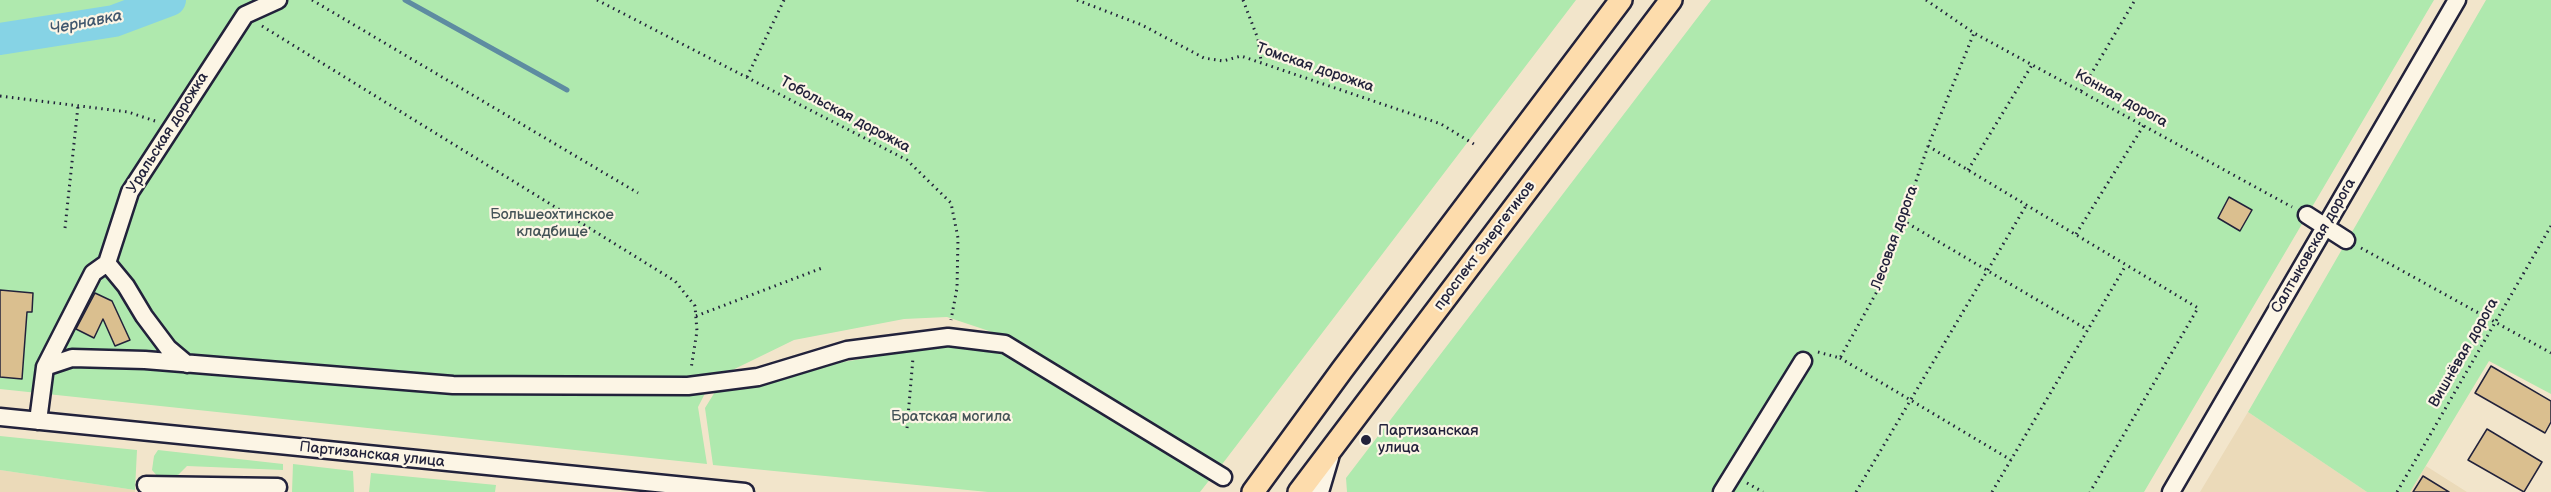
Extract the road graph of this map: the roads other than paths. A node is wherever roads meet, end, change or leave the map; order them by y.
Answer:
1 (278, 0) edge
2 (1621, 0) edge
3 (1671, 0) edge
4 (2457, 0) edge
5 (2307, 215) road end
6 (2326, 227) junction
7 (2346, 240) road end
8 (107, 263) junction
9 (1803, 361) road end
10 (187, 364) junction
11 (45, 366) junction
12 (0, 417) edge
13 (38, 421) junction
14 (1294, 435) junction
15 (1334, 447) junction
16 (1223, 477) dead end
17 (146, 485) dead end
18 (278, 487) dead end
19 (745, 492) edge
20 (1240, 492) edge
21 (1253, 492) edge
22 (1299, 492) edge
23 (1320, 492) edge
24 (1722, 492) edge
25 (2171, 492) edge

1 - 8 street, Уральская дорожка
2 - 14 main road
3 - 15 main road, проспект Энергетиков
4 - 6 street, Салтыковская дорога
5 - 6 street
6 - 7 street
6 - 25 street, Салтыковская дорога
8 - 10 street
8 - 11 street, Уральская дорожка
9 - 24 street
10 - 11 street
10 - 16 street
11 - 13 street, Уральская дорожка
12 - 13 street, Партизанская улица
13 - 19 street, Партизанская улица
14 - 20 main road
14 - 21 main road
15 - 22 main road, проспект Энергетиков
15 - 23 street
17 - 18 street

